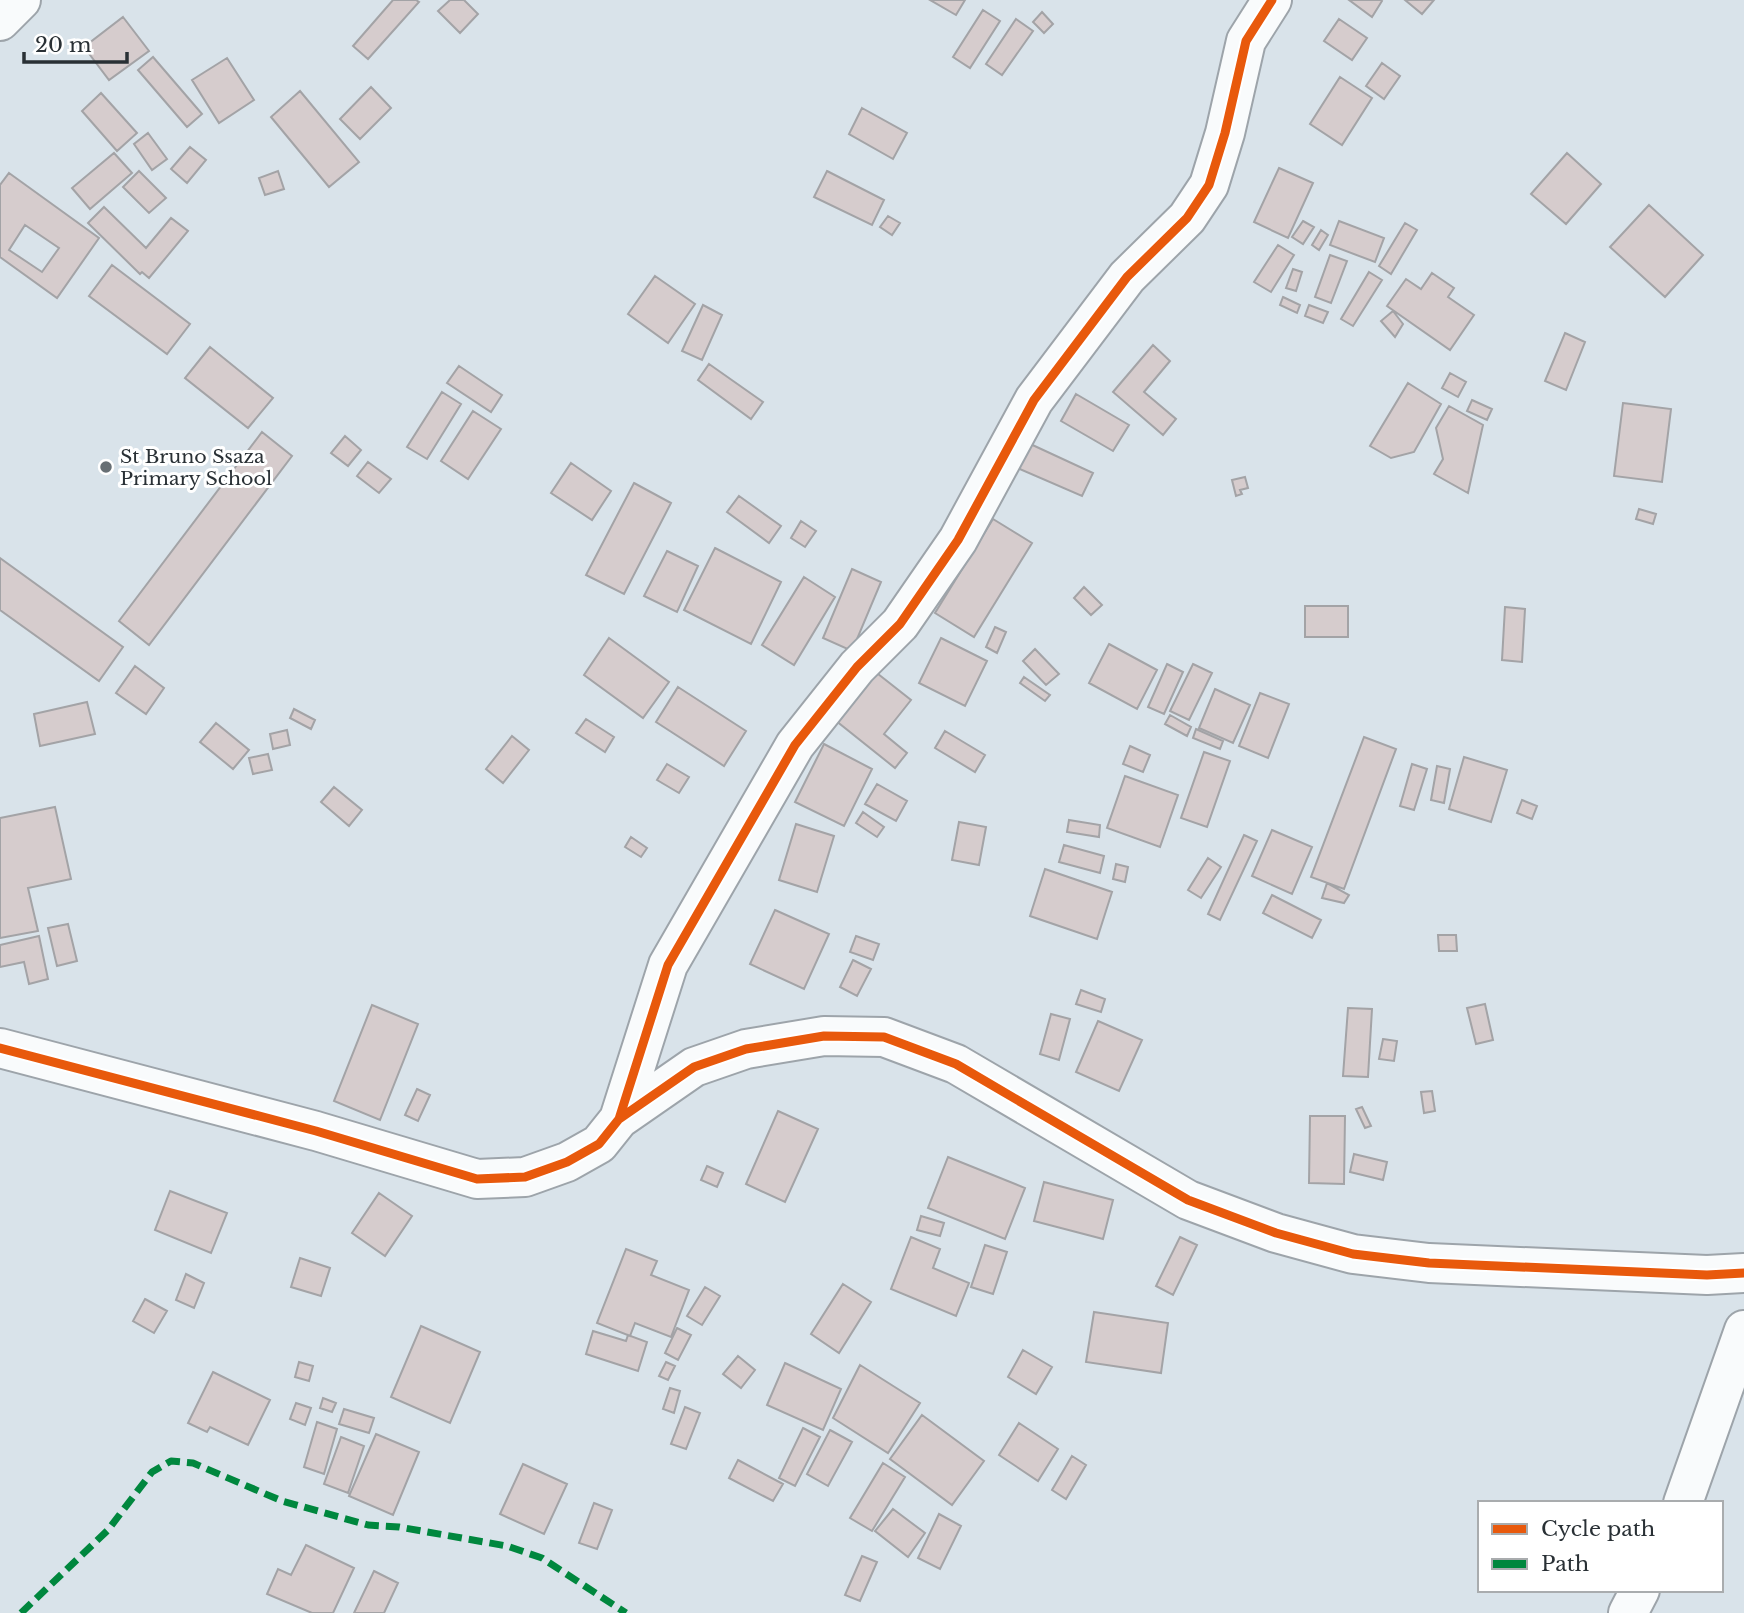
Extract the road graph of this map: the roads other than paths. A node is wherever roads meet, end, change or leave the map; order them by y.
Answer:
1 (21, 0) edge
2 (1272, 0) edge
3 (0, 21) edge
4 (0, 1048) edge
5 (619, 1119) junction
6 (1744, 1273) edge
7 (1744, 1330) edge
8 (1684, 1501) edge
9 (1639, 1592) edge
10 (1628, 1613) edge

1 - 3 street
2 - 5 street
4 - 5 street
5 - 6 street
7 - 8 street
9 - 10 street

